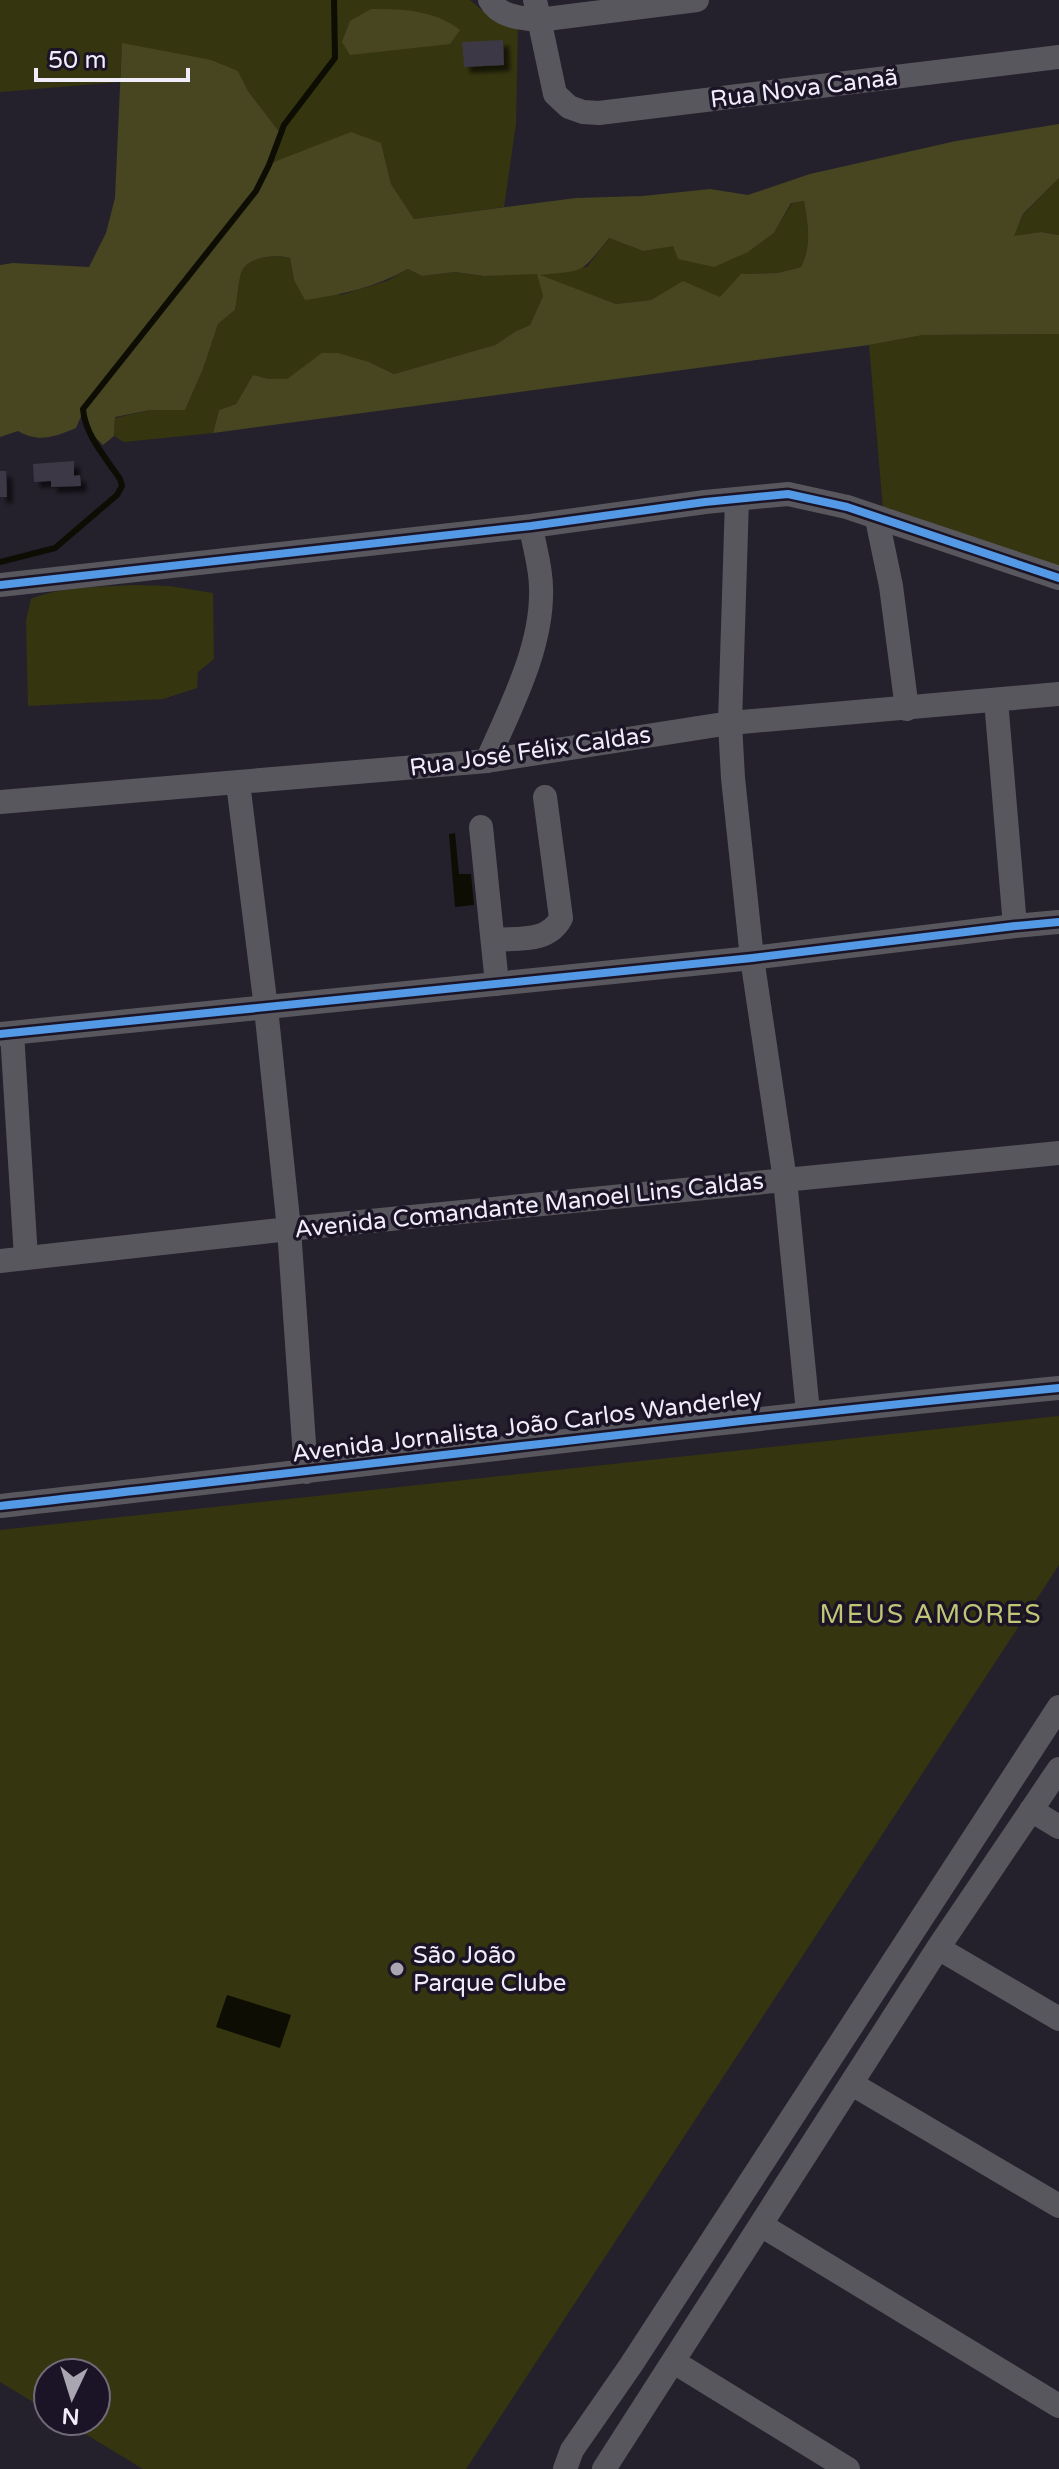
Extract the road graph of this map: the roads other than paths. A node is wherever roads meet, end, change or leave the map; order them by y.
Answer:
1 (490, 0) edge
2 (697, 0) edge
3 (536, 10) edge
4 (1059, 57) edge
5 (737, 499) junction
6 (877, 519) junction
7 (531, 526) junction
8 (1059, 578) edge
9 (0, 585) edge
10 (1059, 694) edge
11 (996, 700) junction
12 (907, 709) junction
13 (730, 723) junction
14 (487, 761) junction
15 (238, 783) junction
16 (545, 797) dead end
17 (0, 802) edge
18 (481, 827) dead end
19 (1059, 922) edge
20 (1015, 926) junction
21 (494, 940) junction
22 (752, 958) junction
23 (497, 984) junction
24 (266, 1008) junction
25 (6, 1034) edge
26 (1059, 1153) edge
27 (785, 1180) junction
28 (289, 1229) junction
29 (26, 1258) junction
30 (0, 1261) edge
31 (1059, 1388) edge
32 (808, 1412) junction
33 (306, 1472) junction
34 (0, 1506) edge
35 (1059, 1707) edge
36 (1018, 1772) junction
37 (1053, 1779) edge
38 (1031, 1810) junction
39 (991, 1812) junction
40 (1059, 1827) edge
41 (1016, 1832) junction
42 (938, 1948) junction
43 (1059, 2019) edge
44 (835, 2050) junction
45 (812, 2083) junction
46 (851, 2084) junction
47 (1059, 2206) edge
48 (761, 2225) junction
49 (657, 2322) junction
50 (689, 2339) junction
51 (674, 2362) junction
52 (631, 2365) junction
53 (659, 2385) junction
54 (1059, 2406) edge
55 (565, 2469) edge
56 (604, 2469) edge
57 (848, 2469) edge

1 - 3 street
2 - 3 street
3 - 4 street, Rua Nova Canaã
5 - 6 street
5 - 7 street
5 - 13 street
6 - 8 street
6 - 12 street
7 - 9 street
7 - 14 street
10 - 11 street, Rua José Félix Caldas
11 - 12 street, Rua José Félix Caldas
11 - 20 street
12 - 13 street, Rua José Félix Caldas
13 - 14 street, Rua José Félix Caldas
13 - 22 street
14 - 15 street, Rua José Félix Caldas
15 - 17 street, Rua José Félix Caldas
15 - 24 street
16 - 21 street
18 - 21 street
19 - 20 street
20 - 22 street
21 - 23 street
22 - 23 street
22 - 27 street
23 - 24 street
24 - 25 street
24 - 28 street
25 - 29 street
26 - 27 street, Avenida Comandante Manoel Lins Caldas
27 - 28 street, Avenida Comandante Manoel Lins Caldas
27 - 32 street
28 - 29 street, Avenida Comandante Manoel Lins Caldas
28 - 33 street
29 - 30 street, Avenida Comandante Manoel Lins Caldas
31 - 32 street, Avenida Jornalista João Carlos Wanderley
32 - 33 street, Avenida Jornalista João Carlos Wanderley
33 - 34 street, Avenida Jornalista João Carlos Wanderley
35 - 36 street
36 - 37 street
36 - 39 street
37 - 38 street
38 - 40 street
38 - 41 street
39 - 41 street
39 - 44 street
41 - 42 street
42 - 43 street
42 - 46 street
44 - 45 street
44 - 46 street
45 - 46 street
45 - 49 street
46 - 47 street
46 - 48 street
48 - 50 street
48 - 54 street
49 - 50 street
49 - 52 street
50 - 51 street
51 - 53 street
51 - 57 street
52 - 53 street
52 - 55 street
53 - 56 street

